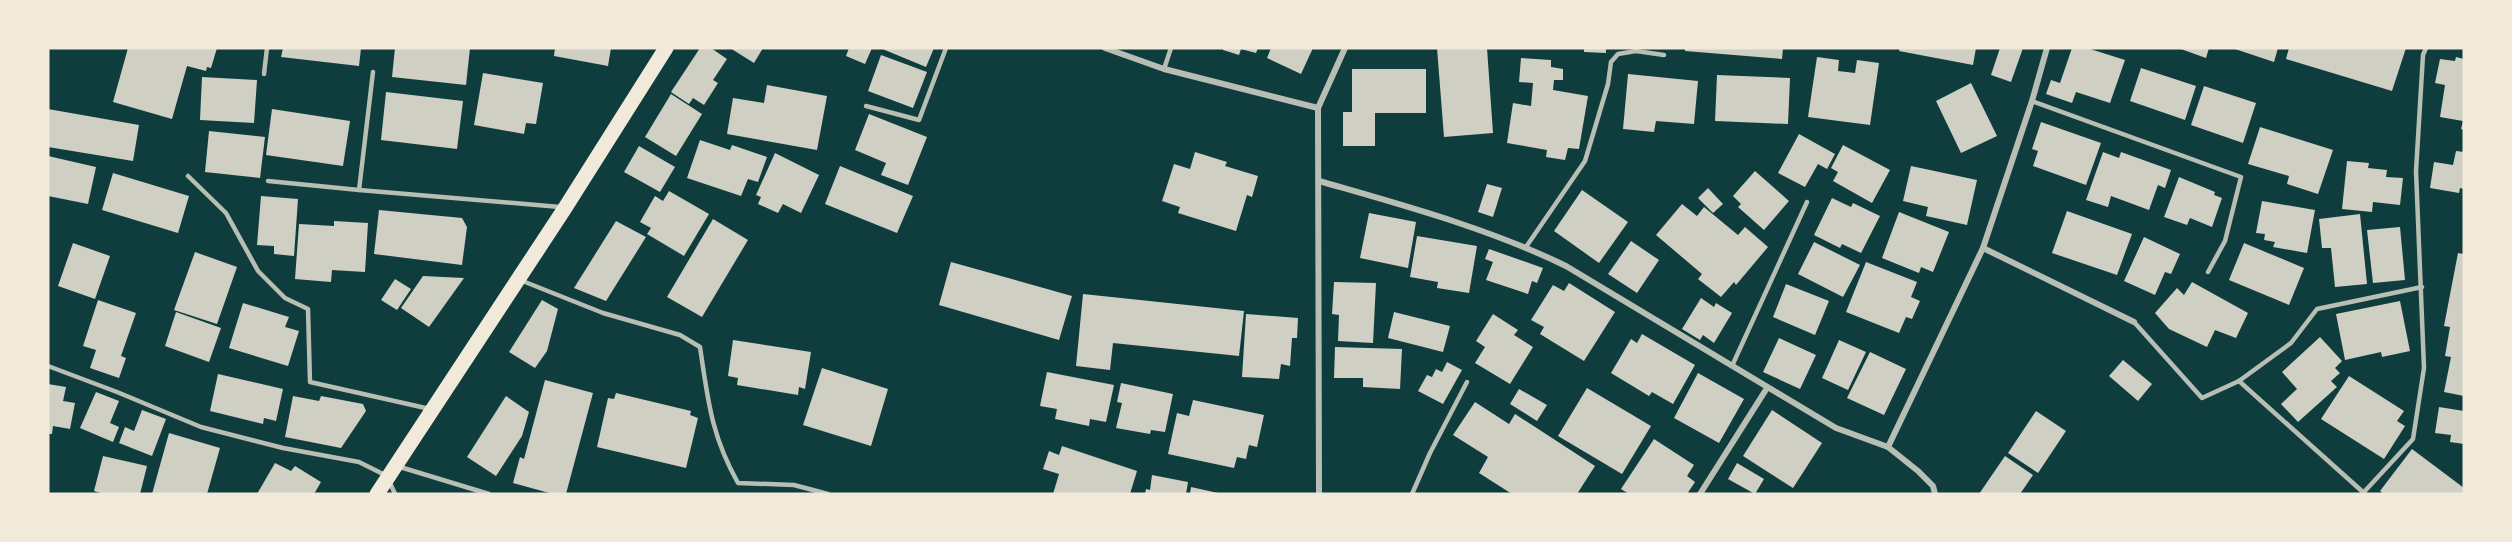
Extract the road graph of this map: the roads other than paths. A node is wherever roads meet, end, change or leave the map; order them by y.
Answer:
1 (267, 48) edge
2 (666, 48) edge
3 (946, 48) edge
4 (1105, 48) edge
5 (1171, 48) edge
6 (1345, 48) edge
7 (2047, 48) edge
8 (2426, 48) edge
9 (1664, 55) dead end
10 (1164, 69) junction
11 (373, 72) dead end
12 (264, 74) dead end
13 (2032, 101) junction
14 (866, 106) dead end
15 (1318, 108) junction
16 (188, 176) dead end
17 (268, 181) dead end
18 (1319, 181) junction
19 (359, 190) junction
20 (1807, 202) dead end
21 (565, 208) junction
22 (1526, 246) junction
23 (1983, 248) junction
24 (2208, 272) dead end
25 (518, 279) junction
26 (2422, 287) junction
27 (2134, 322) joint
28 (48, 366) edge
29 (1732, 366) junction
30 (2239, 381) junction
31 (1467, 382) dead end
32 (1767, 388) junction
33 (431, 409) junction
34 (1888, 447) junction
35 (391, 470) junction
36 (2365, 493) edge
37 (377, 494) edge
38 (395, 494) edge
39 (489, 494) edge
40 (828, 494) edge
41 (1319, 494) edge
42 (1412, 494) edge
43 (1700, 494) edge
44 (1935, 494) edge

1 - 12 lane
2 - 21 main road
3 - 14 lane
4 - 10 street
5 - 10 lane
6 - 15 street
7 - 13 street
8 - 26 lane
9 - 22 lane
10 - 15 street
11 - 19 lane
13 - 23 street
13 - 24 lane
15 - 18 street
16 - 33 lane
17 - 19 lane
18 - 22 street
18 - 41 street
19 - 21 lane
20 - 29 lane
21 - 25 main road
22 - 29 street
23 - 27 street
23 - 34 street
25 - 33 main road
25 - 40 lane
26 - 30 lane
26 - 36 lane
27 - 30 lane
28 - 35 lane
29 - 32 street
30 - 36 lane
31 - 42 lane
32 - 34 street
32 - 43 street
33 - 35 main road
34 - 44 street
35 - 37 main road
35 - 38 lane
35 - 39 lane

